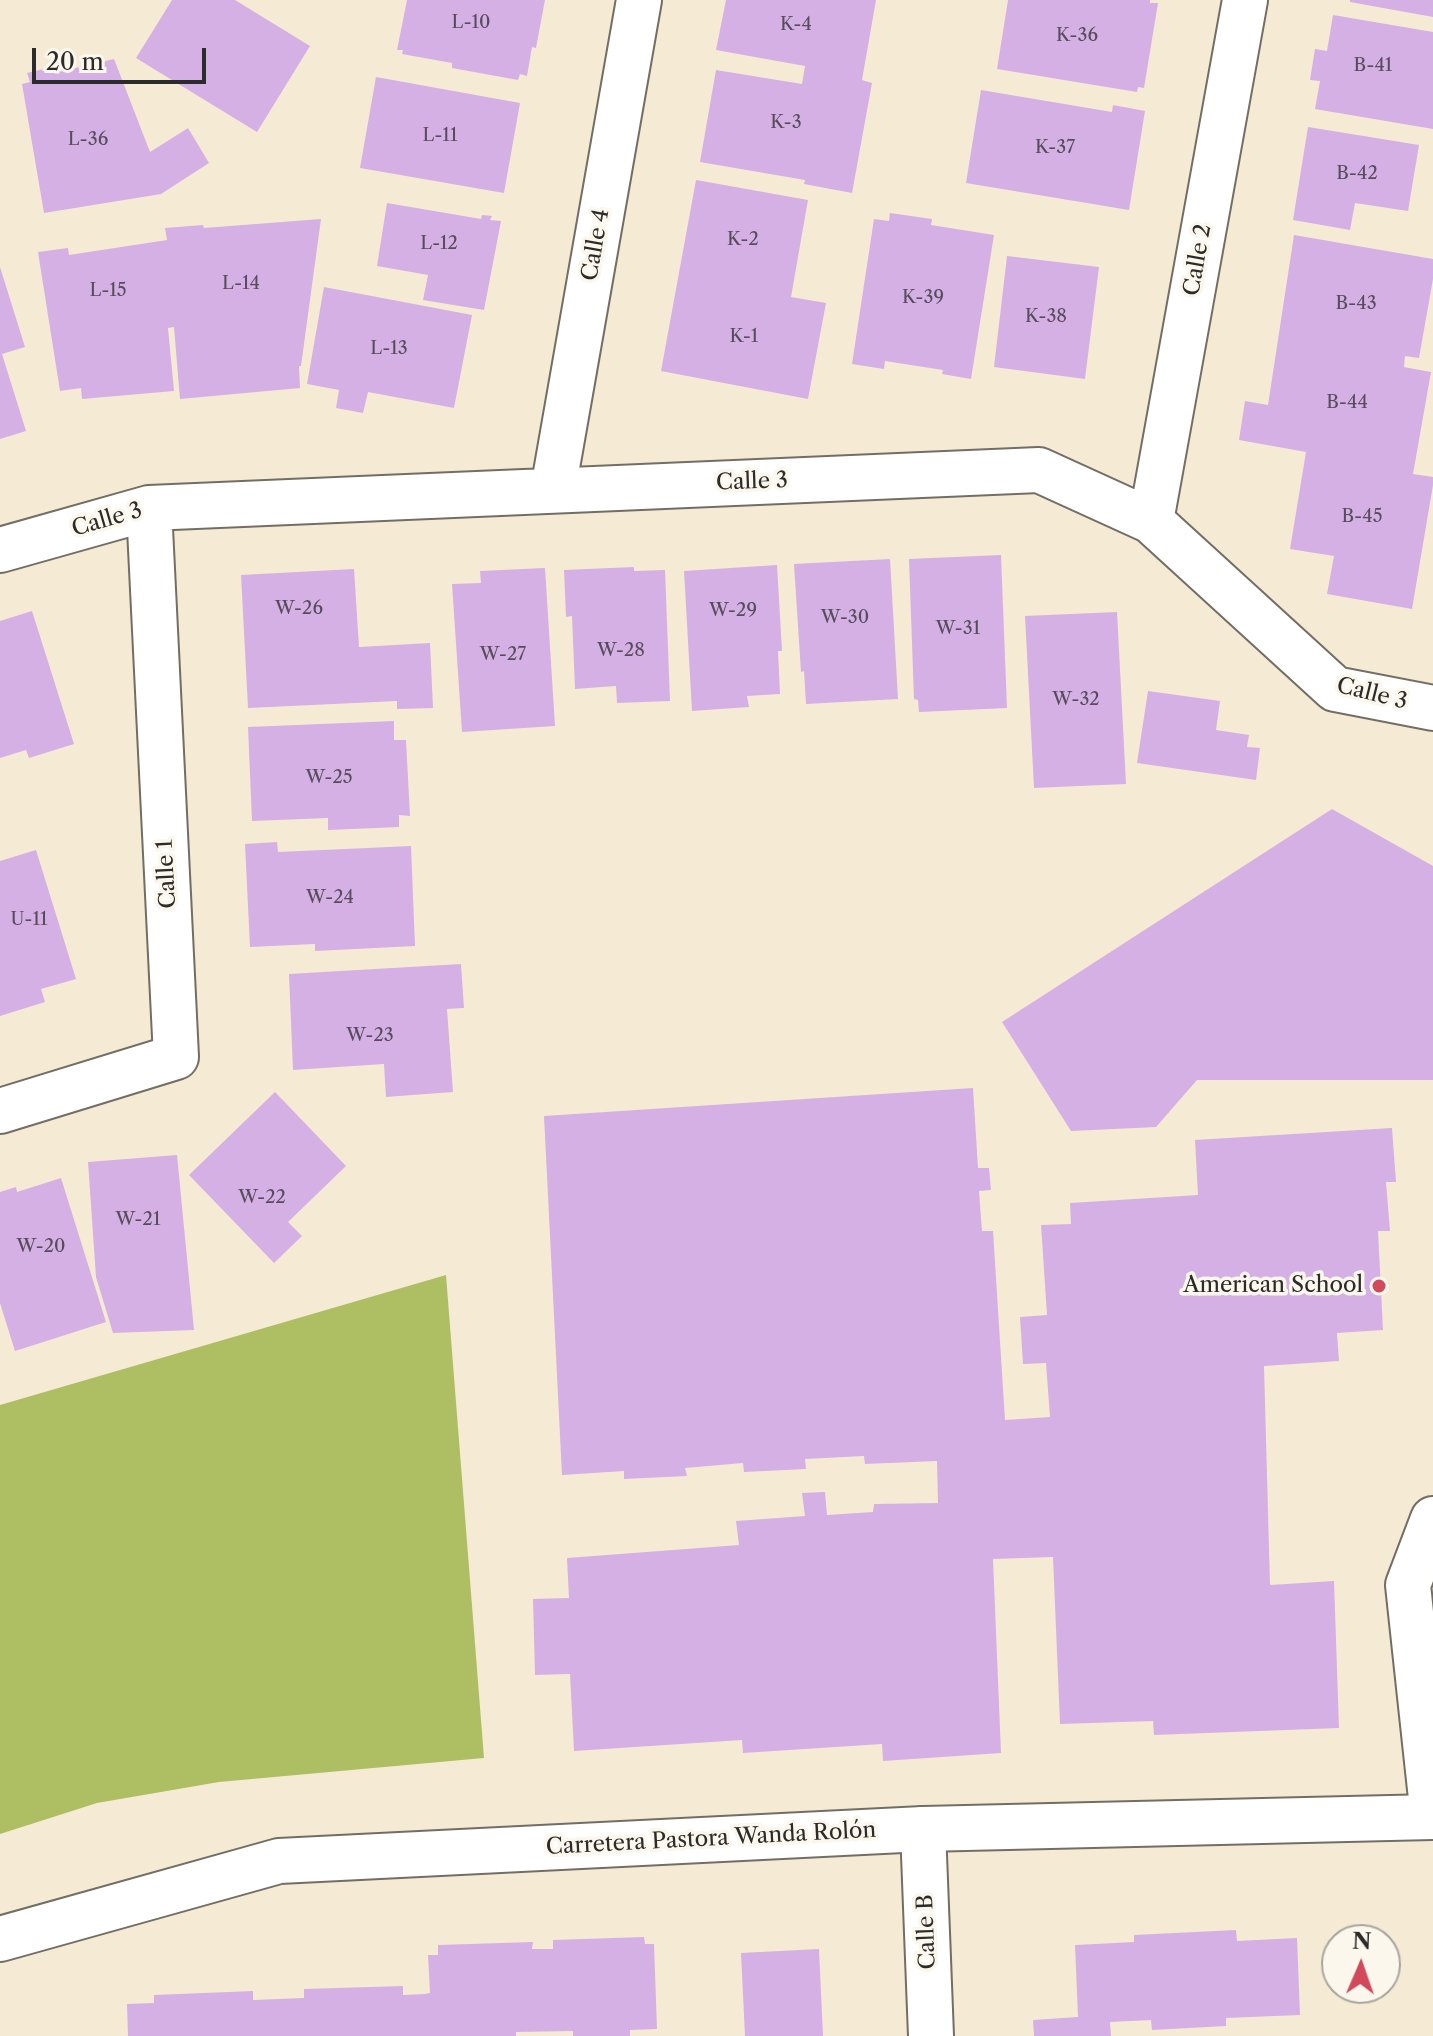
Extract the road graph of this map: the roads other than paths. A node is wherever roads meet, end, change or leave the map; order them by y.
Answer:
1 (639, 0) edge
2 (1245, 0) edge
3 (553, 490) junction
4 (149, 508) junction
5 (1151, 521) junction
6 (0, 550) edge
7 (1433, 708) edge
8 (0, 1111) edge
9 (1433, 1519) edge
10 (1433, 1817) edge
11 (923, 1829) junction
12 (0, 1939) edge
13 (931, 2036) edge

1 - 3 street, Calle 4
2 - 5 street, Calle 2
3 - 4 street, Calle 3
3 - 5 street, Calle 3
4 - 6 street, Calle 3
4 - 8 street, Calle 1
5 - 7 street, Calle 3
9 - 10 street
10 - 11 street, Carretera Pastora Wanda Rolón
11 - 12 street, Carretera Pastora Wanda Rolón
11 - 13 street, Calle B

